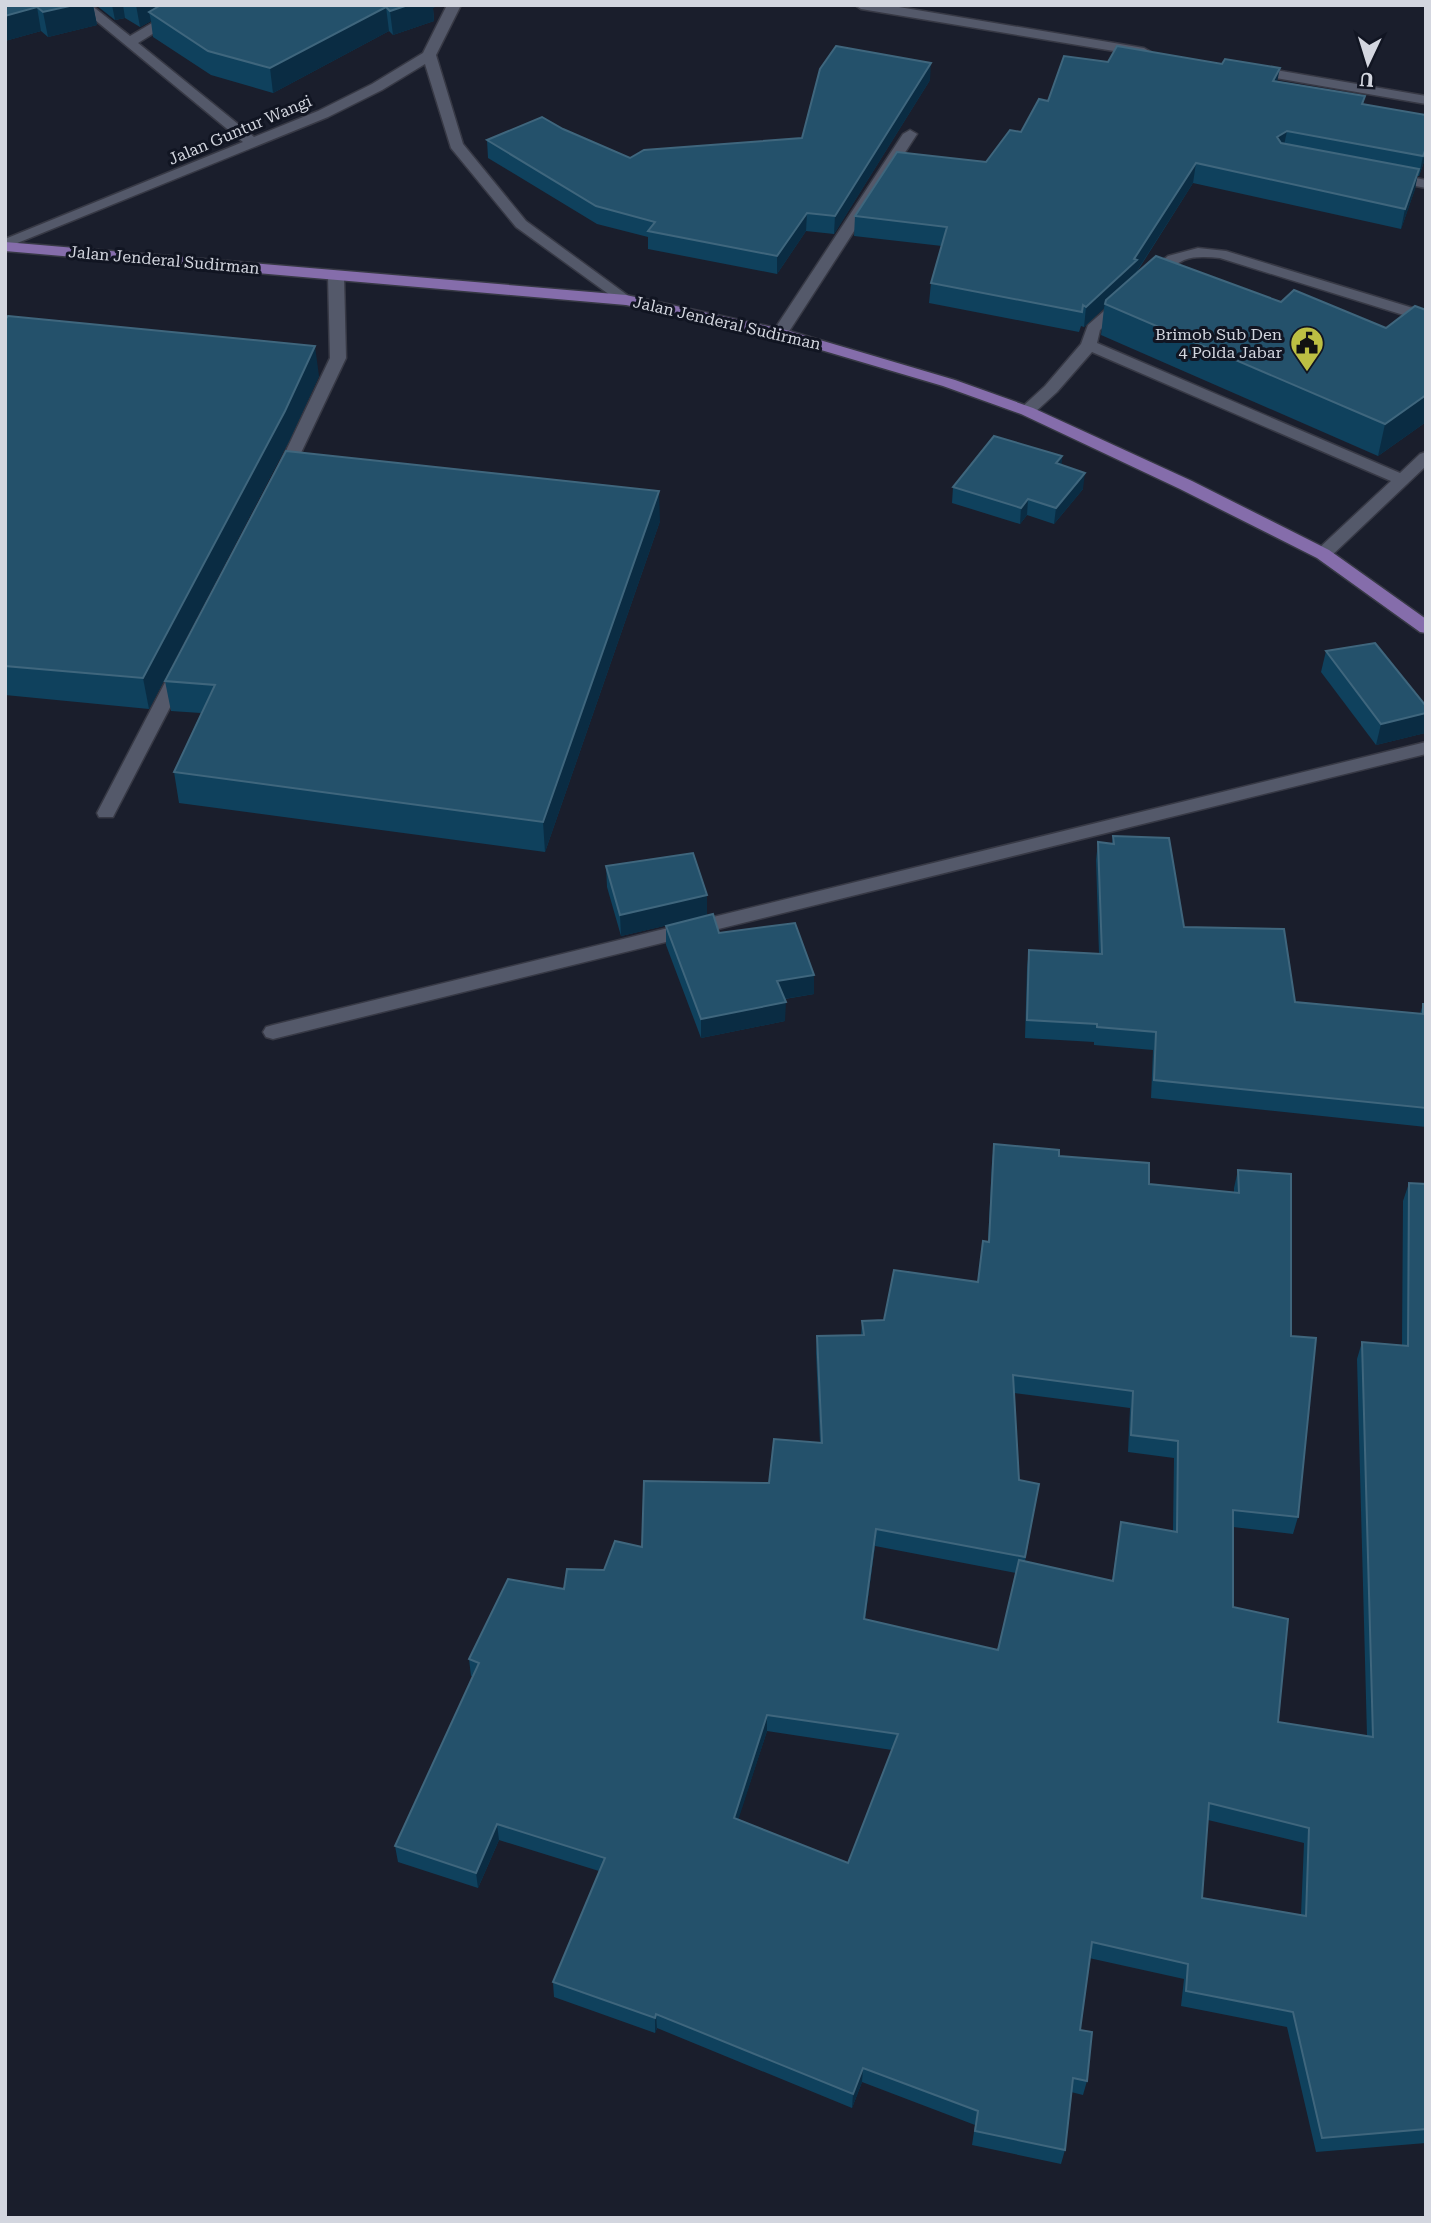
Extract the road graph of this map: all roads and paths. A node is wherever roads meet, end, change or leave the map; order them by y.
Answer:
1 (83, 5) edge
2 (193, 5) edge
3 (454, 5) edge
4 (861, 5) edge
5 (128, 43) junction
6 (429, 55) junction
7 (1160, 55) edge
8 (1241, 68) edge
9 (1426, 100) edge
10 (910, 134) dead end
11 (252, 142) junction
12 (1374, 174) edge
13 (1426, 184) edge
14 (5, 245) edge
15 (336, 276) junction
16 (626, 300) junction
17 (1426, 317) edge
18 (780, 333) junction
19 (1089, 345) junction
20 (1027, 411) junction
21 (1426, 457) edge
22 (1401, 479) junction
23 (274, 492) edge
24 (1323, 554) junction
25 (1426, 628) edge
26 (190, 652) edge
27 (1426, 748) edge
28 (106, 813) dead end
29 (273, 1032) dead end

1 - 5 street
2 - 5 street
3 - 6 street
4 - 7 street
5 - 11 street
6 - 11 street, Jalan Guntur Wangi
6 - 16 street
8 - 9 street
10 - 18 street
11 - 14 street, Jalan Guntur Wangi
12 - 13 street
14 - 15 main road, Jalan Jenderal Sudirman
15 - 16 main road, Jalan Jenderal Sudirman
15 - 23 street
16 - 18 main road, Jalan Jenderal Sudirman
17 - 19 street
18 - 20 main road, Jalan Jenderal Sudirman
19 - 20 street
19 - 22 street
20 - 24 main road, Jalan Jenderal Sudirman
21 - 22 street
22 - 24 street
24 - 25 main road, Jalan Jenderal Sudirman
26 - 28 street
27 - 29 street

